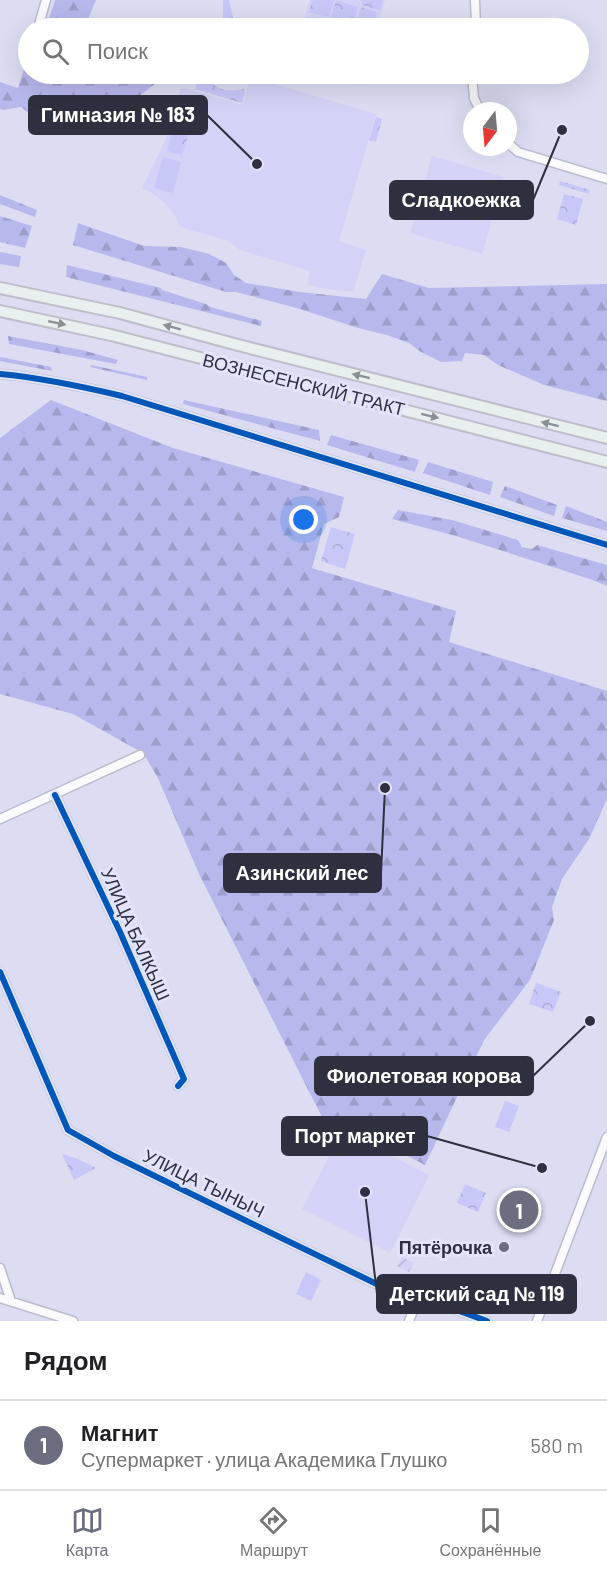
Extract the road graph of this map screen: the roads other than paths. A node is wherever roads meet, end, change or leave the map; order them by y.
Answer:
1 (46, 0) edge
2 (475, 0) edge
3 (41, 18) edge
4 (476, 18) edge
5 (473, 84) edge
6 (476, 102) edge
7 (517, 151) edge
8 (607, 179) edge
9 (0, 288) edge
10 (0, 311) edge
11 (0, 374) edge
12 (607, 438) edge
13 (607, 462) edge
14 (607, 544) edge
15 (140, 755) dead end
16 (55, 795) junction
17 (0, 819) edge
18 (0, 972) edge
19 (178, 1086) dead end
20 (607, 1137) edge
21 (0, 1268) edge
22 (0, 1298) edge
23 (11, 1301) junction
24 (417, 1303) junction
25 (73, 1321) edge
26 (410, 1321) edge
27 (487, 1321) edge
28 (537, 1321) edge

1 - 3 street
2 - 4 street
5 - 6 street
7 - 8 street
12 -> 9 main road, ВОЗНЕСЕНСКИЙ ТРАКТ
10 -> 13 main road, ВОЗНЕСЕНСКИЙ ТРАКТ
11 - 14 street
15 - 16 street
16 - 17 street
16 - 19 street, УЛИЦА БАЛКЫШ
18 - 24 street, УЛИЦА ТЫНЫЧ
20 - 28 street
21 - 23 street
22 - 23 street
23 - 25 street
24 - 26 street
24 - 27 street, УЛИЦА ТЫНЫЧ

